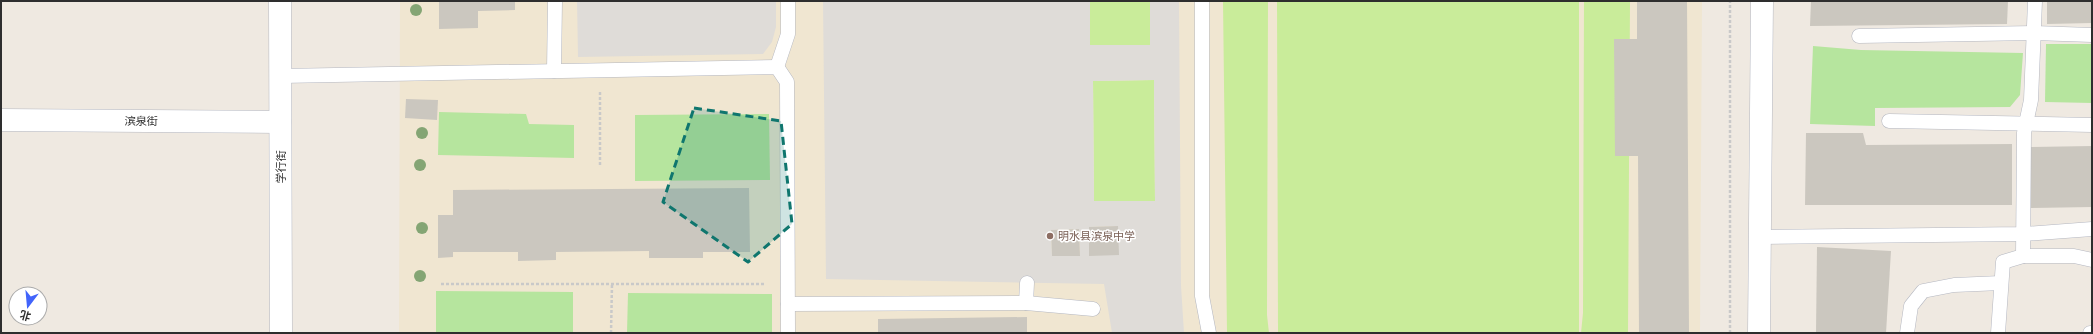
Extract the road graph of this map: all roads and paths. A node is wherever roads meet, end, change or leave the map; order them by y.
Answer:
1 (280, 1) edge
2 (555, 1) edge
3 (788, 1) edge
4 (1202, 1) edge
5 (1730, 1) edge
6 (1762, 1) edge
7 (2035, 1) edge
8 (2034, 34) junction
9 (2092, 35) edge
10 (1859, 36) dead end
11 (777, 67) junction
12 (554, 71) junction
13 (600, 71) junction
14 (281, 76) junction
15 (1, 120) edge
16 (1889, 121) dead end
17 (280, 122) junction
18 (2026, 124) junction
19 (2092, 125) edge
20 (600, 166) dead end
21 (2092, 229) edge
22 (2024, 234) junction
23 (1760, 237) junction
24 (2023, 256) junction
25 (2092, 260) edge
26 (1027, 283) dead end
27 (441, 284) dead end
28 (612, 284) junction
29 (788, 284) junction
30 (2002, 284) junction
31 (1026, 303) junction
32 (788, 304) junction
33 (1093, 309) dead end
34 (281, 333) edge
35 (611, 333) edge
36 (788, 333) edge
37 (1209, 333) edge
38 (1730, 333) edge
39 (1759, 333) edge
40 (1907, 333) edge
41 (1998, 333) edge

1 - 14 street, 学行街
2 - 12 lane
3 - 11 lane
4 - 37 lane
5 - 38 path
6 - 23 street
7 - 8 lane
8 - 9 lane
8 - 10 lane
8 - 18 lane
11 - 13 lane
11 - 29 lane
12 - 13 lane
12 - 14 lane
13 - 20 path
14 - 17 street, 学行街
15 - 17 street, 滨泉街
16 - 18 lane
17 - 34 street, 学行街
18 - 19 lane
18 - 22 lane
21 - 22 lane
22 - 23 lane
22 - 24 lane
23 - 39 street
24 - 25 lane
24 - 30 lane
26 - 31 lane
27 - 28 path
28 - 29 path
28 - 35 path
29 - 32 lane
30 - 40 lane
30 - 41 lane
31 - 32 lane
31 - 33 lane
32 - 36 lane

